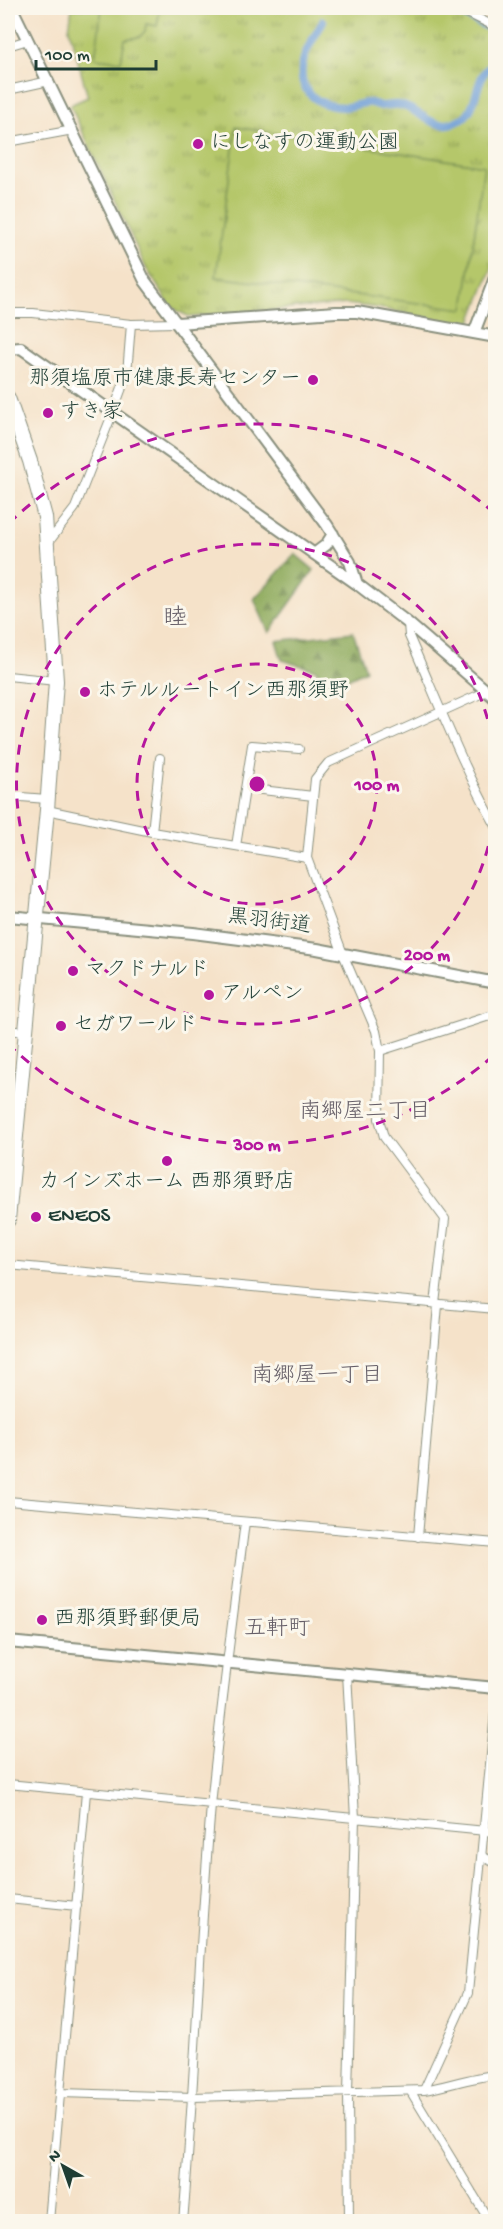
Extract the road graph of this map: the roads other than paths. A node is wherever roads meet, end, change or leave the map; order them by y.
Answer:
1 (12, 8) edge
2 (458, 8) edge
3 (495, 27) edge
4 (28, 40) junction
5 (8, 46) edge
6 (49, 81) junction
7 (8, 90) edge
8 (73, 130) junction
9 (8, 142) edge
10 (495, 275) edge
11 (8, 313) edge
12 (177, 323) junction
13 (131, 324) junction
14 (474, 333) junction
15 (495, 337) edge
16 (8, 349) edge
17 (8, 398) edge
18 (113, 412) junction
19 (333, 534) junction
20 (48, 543) junction
21 (314, 554) junction
22 (357, 584) junction
23 (408, 623) junction
24 (8, 676) edge
25 (56, 681) junction
26 (491, 689) edge
27 (495, 699) edge
28 (441, 713) junction
29 (299, 749) dead end
30 (160, 758) dead end
31 (245, 788) junction
32 (8, 796) edge
33 (314, 796) junction
34 (47, 804) junction
35 (495, 826) edge
36 (152, 832) junction
37 (236, 846) junction
38 (307, 858) junction
39 (8, 916) edge
40 (36, 919) junction
41 (343, 954) junction
42 (495, 983) edge
43 (495, 1014) edge
44 (8, 1030) edge
45 (25, 1032) junction
46 (380, 1051) junction
47 (11, 1149) edge
48 (8, 1220) edge
49 (8, 1265) edge
50 (437, 1305) junction
51 (495, 1310) edge
52 (8, 1501) edge
53 (245, 1522) junction
54 (418, 1537) junction
55 (495, 1543) edge
56 (8, 1642) edge
57 (228, 1662) junction
58 (347, 1673) junction
59 (495, 1688) edge
60 (495, 1702) edge
61 (8, 1784) edge
62 (86, 1792) junction
63 (211, 1804) junction
64 (354, 1818) junction
65 (484, 1831) junction
66 (495, 1832) edge
67 (482, 1856) junction
68 (495, 1864) edge
69 (8, 1899) edge
70 (77, 1906) junction
71 (495, 2075) edge
72 (424, 2090) junction
73 (411, 2092) junction
74 (60, 2093) junction
75 (348, 2093) junction
76 (194, 2097) junction
77 (493, 2221) edge
78 (49, 2222) edge
79 (183, 2222) edge
80 (349, 2222) edge

1 - 4 street
2 - 3 street
4 - 5 street
4 - 6 street
6 - 7 street
6 - 8 street
8 - 9 street
8 - 12 street
10 - 14 street
11 - 13 street
12 - 13 street
12 - 14 street
12 - 19 street
13 - 18 street
14 - 15 street
16 - 18 street
17 - 20 highway
18 - 20 street
18 - 21 street
19 - 21 street
19 - 22 street
20 - 25 highway
21 - 22 street
22 - 23 street
23 - 26 street
23 - 28 street
24 - 25 street
25 - 34 highway
26 - 27 street
26 - 28 street
28 - 33 street
28 - 35 street
29 - 31 street
30 - 36 street
31 - 33 street
31 - 37 street
32 - 34 street
33 - 38 street
34 - 36 street
34 - 40 highway
36 - 37 street
37 - 38 street
38 - 41 street
39 - 40 street, 黒羽街道
40 - 41 street, 黒羽街道
40 - 45 highway
41 - 42 street, 黒羽街道
41 - 46 street
43 - 46 street
44 - 45 street
45 - 47 highway
46 - 50 street
47 - 48 highway
49 - 50 street
50 - 51 street
50 - 54 street
52 - 53 street
53 - 54 street
53 - 57 street
54 - 55 street
56 - 57 street
57 - 58 street
57 - 63 street
58 - 59 street
58 - 64 street
60 - 65 street
61 - 62 street
62 - 63 street
62 - 70 street
63 - 64 street
63 - 76 street
64 - 65 street
64 - 75 street
65 - 66 street
65 - 67 street
67 - 68 street
67 - 72 street
69 - 70 street
70 - 74 street
71 - 72 street
72 - 73 street
73 - 75 street
73 - 77 street
74 - 76 street
74 - 78 street
75 - 76 street
75 - 80 street
76 - 79 street

